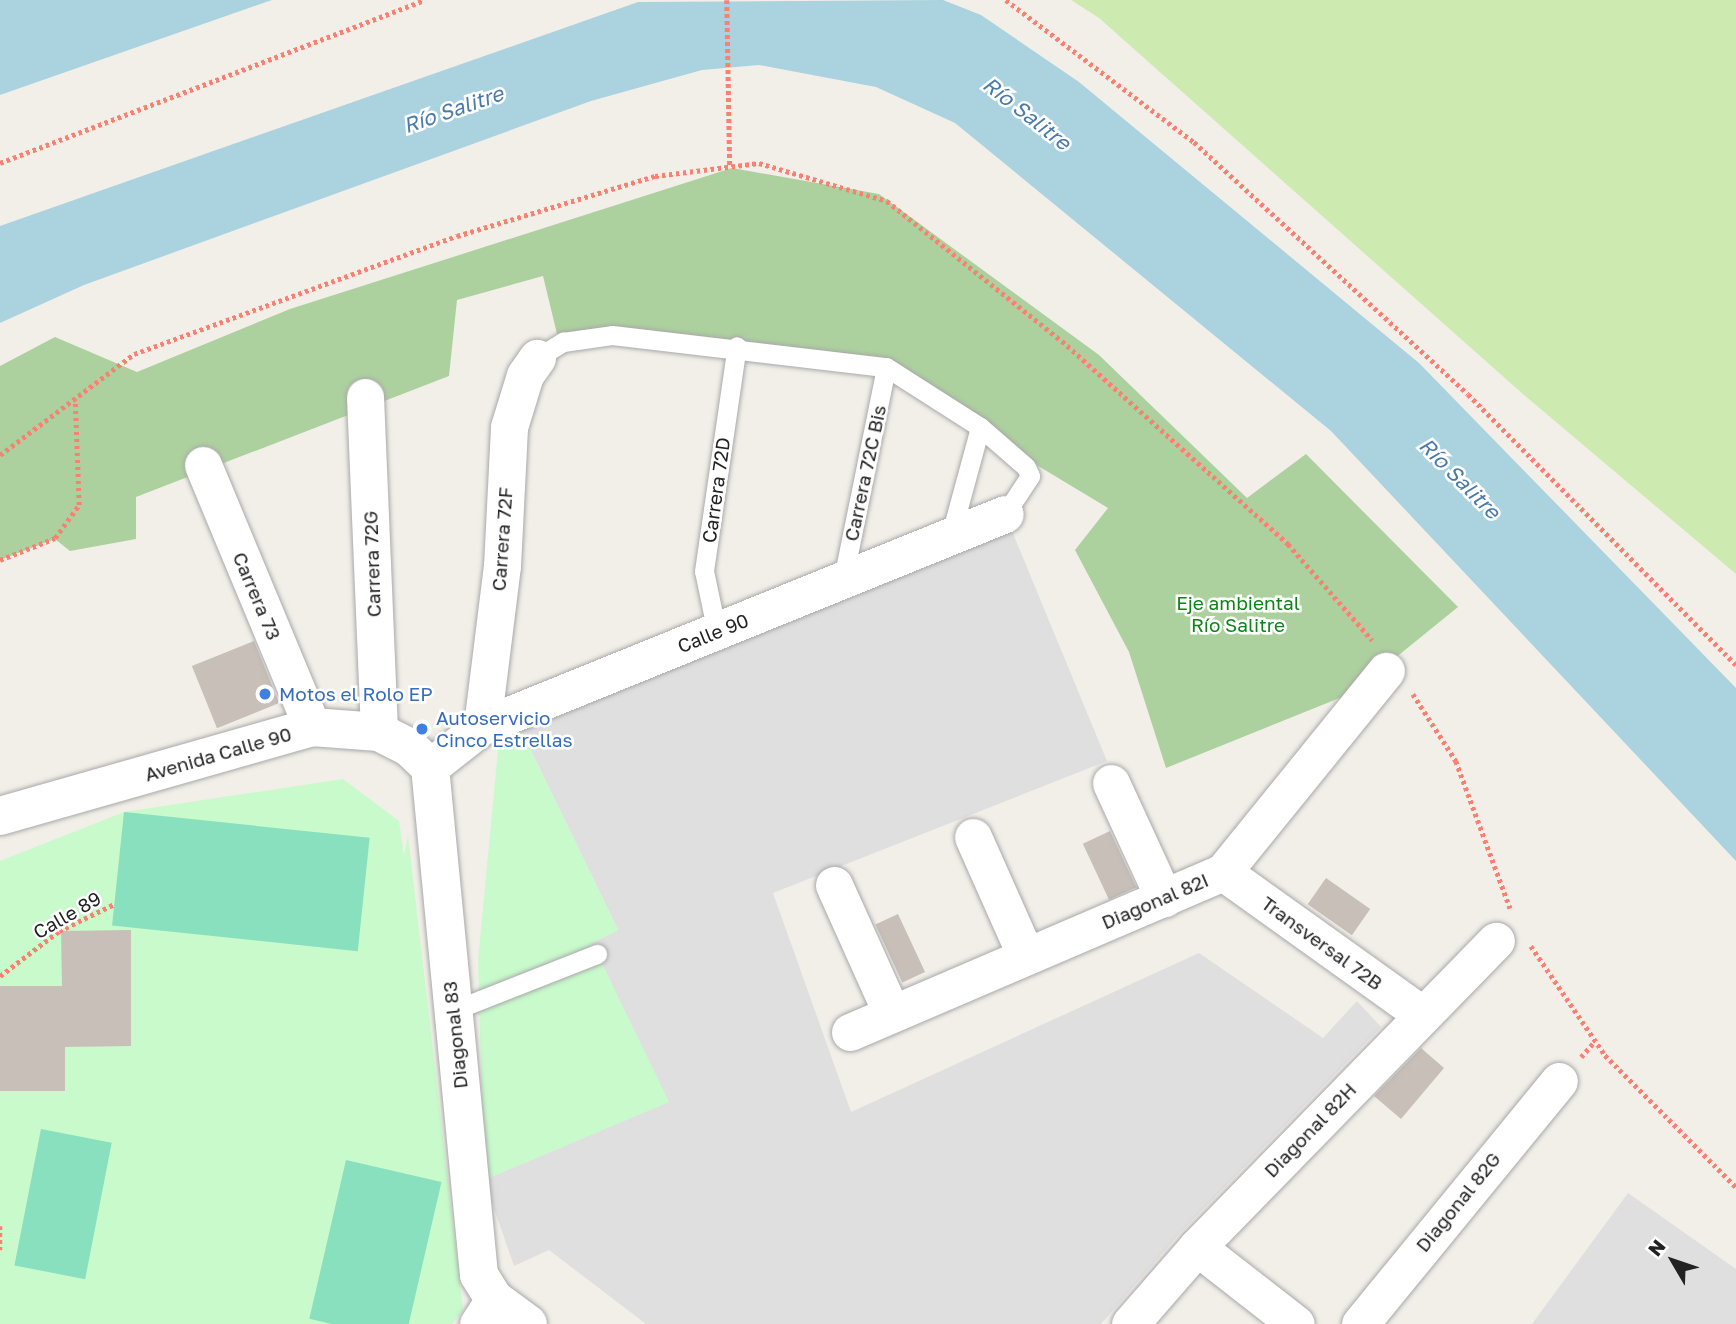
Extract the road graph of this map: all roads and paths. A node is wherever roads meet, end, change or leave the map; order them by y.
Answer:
1 (425, 0) edge
2 (727, 0) edge
3 (1006, 0) edge
4 (0, 163) edge
5 (730, 167) dead end
6 (737, 346) junction
7 (537, 358) joint
8 (886, 368) junction
9 (365, 397) dead end
10 (75, 398) dead end
11 (980, 427) junction
12 (203, 465) dead end
13 (1005, 514) joint
14 (951, 534) junction
15 (0, 560) edge
16 (843, 579) junction
17 (717, 632) junction
18 (1736, 665) edge
19 (1386, 671) dead end
20 (482, 726) junction
21 (312, 727) junction
22 (379, 732) junction
23 (430, 767) junction
24 (1111, 783) dead end
25 (0, 816) edge
26 (973, 837) dead end
27 (1223, 872) junction
28 (834, 885) dead end
29 (1164, 898) junction
30 (114, 904) dead end
31 (1496, 941) dead end
32 (597, 954) dead end
33 (1026, 956) junction
34 (0, 976) edge
35 (452, 1011) junction
36 (892, 1014) junction
37 (1421, 1014) junction
38 (850, 1032) dead end
39 (1559, 1081) dead end
40 (1, 1226) edge
41 (1197, 1247) junction
42 (0, 1250) edge
43 (486, 1311) edge
44 (528, 1324) edge
45 (1130, 1324) edge
46 (1296, 1324) edge
47 (1360, 1324) edge

1 - 4 path
2 - 5 path
3 - 18 path
6 - 7 lane
6 - 8 lane
6 - 17 lane, Carrera 72D
7 - 20 street, Carrera 72F
8 - 11 lane
8 - 16 lane, Carrera 72C Bis
9 - 22 street, Carrera 72G
10 - 15 path
11 - 13 lane
11 - 14 lane
12 - 21 street, Carrera 73
13 - 14 street, Calle 90
14 - 16 street, Calle 90
16 - 17 street, Calle 90
17 - 20 street, Calle 90
19 - 27 street, Diagonal 82I
20 - 23 street, Calle 90
21 - 22 street, Avenida Calle 90
21 - 25 street, Avenida Calle 90
22 - 23 street
23 - 35 street, Diagonal 83
24 - 29 street
26 - 33 street
27 - 29 street, Diagonal 82I
27 - 37 street, Transversal 72B
28 - 36 street
29 - 33 street, Diagonal 82I
30 - 34 path, Calle 89
31 - 37 street, Diagonal 82H
32 - 35 lane
33 - 36 street, Diagonal 82I
35 - 43 street, Diagonal 83
36 - 38 street, Diagonal 82I
37 - 41 street, Diagonal 82H
39 - 47 street, Diagonal 82G
40 - 42 path
41 - 45 street, Diagonal 82H
41 - 46 street
43 - 44 street

